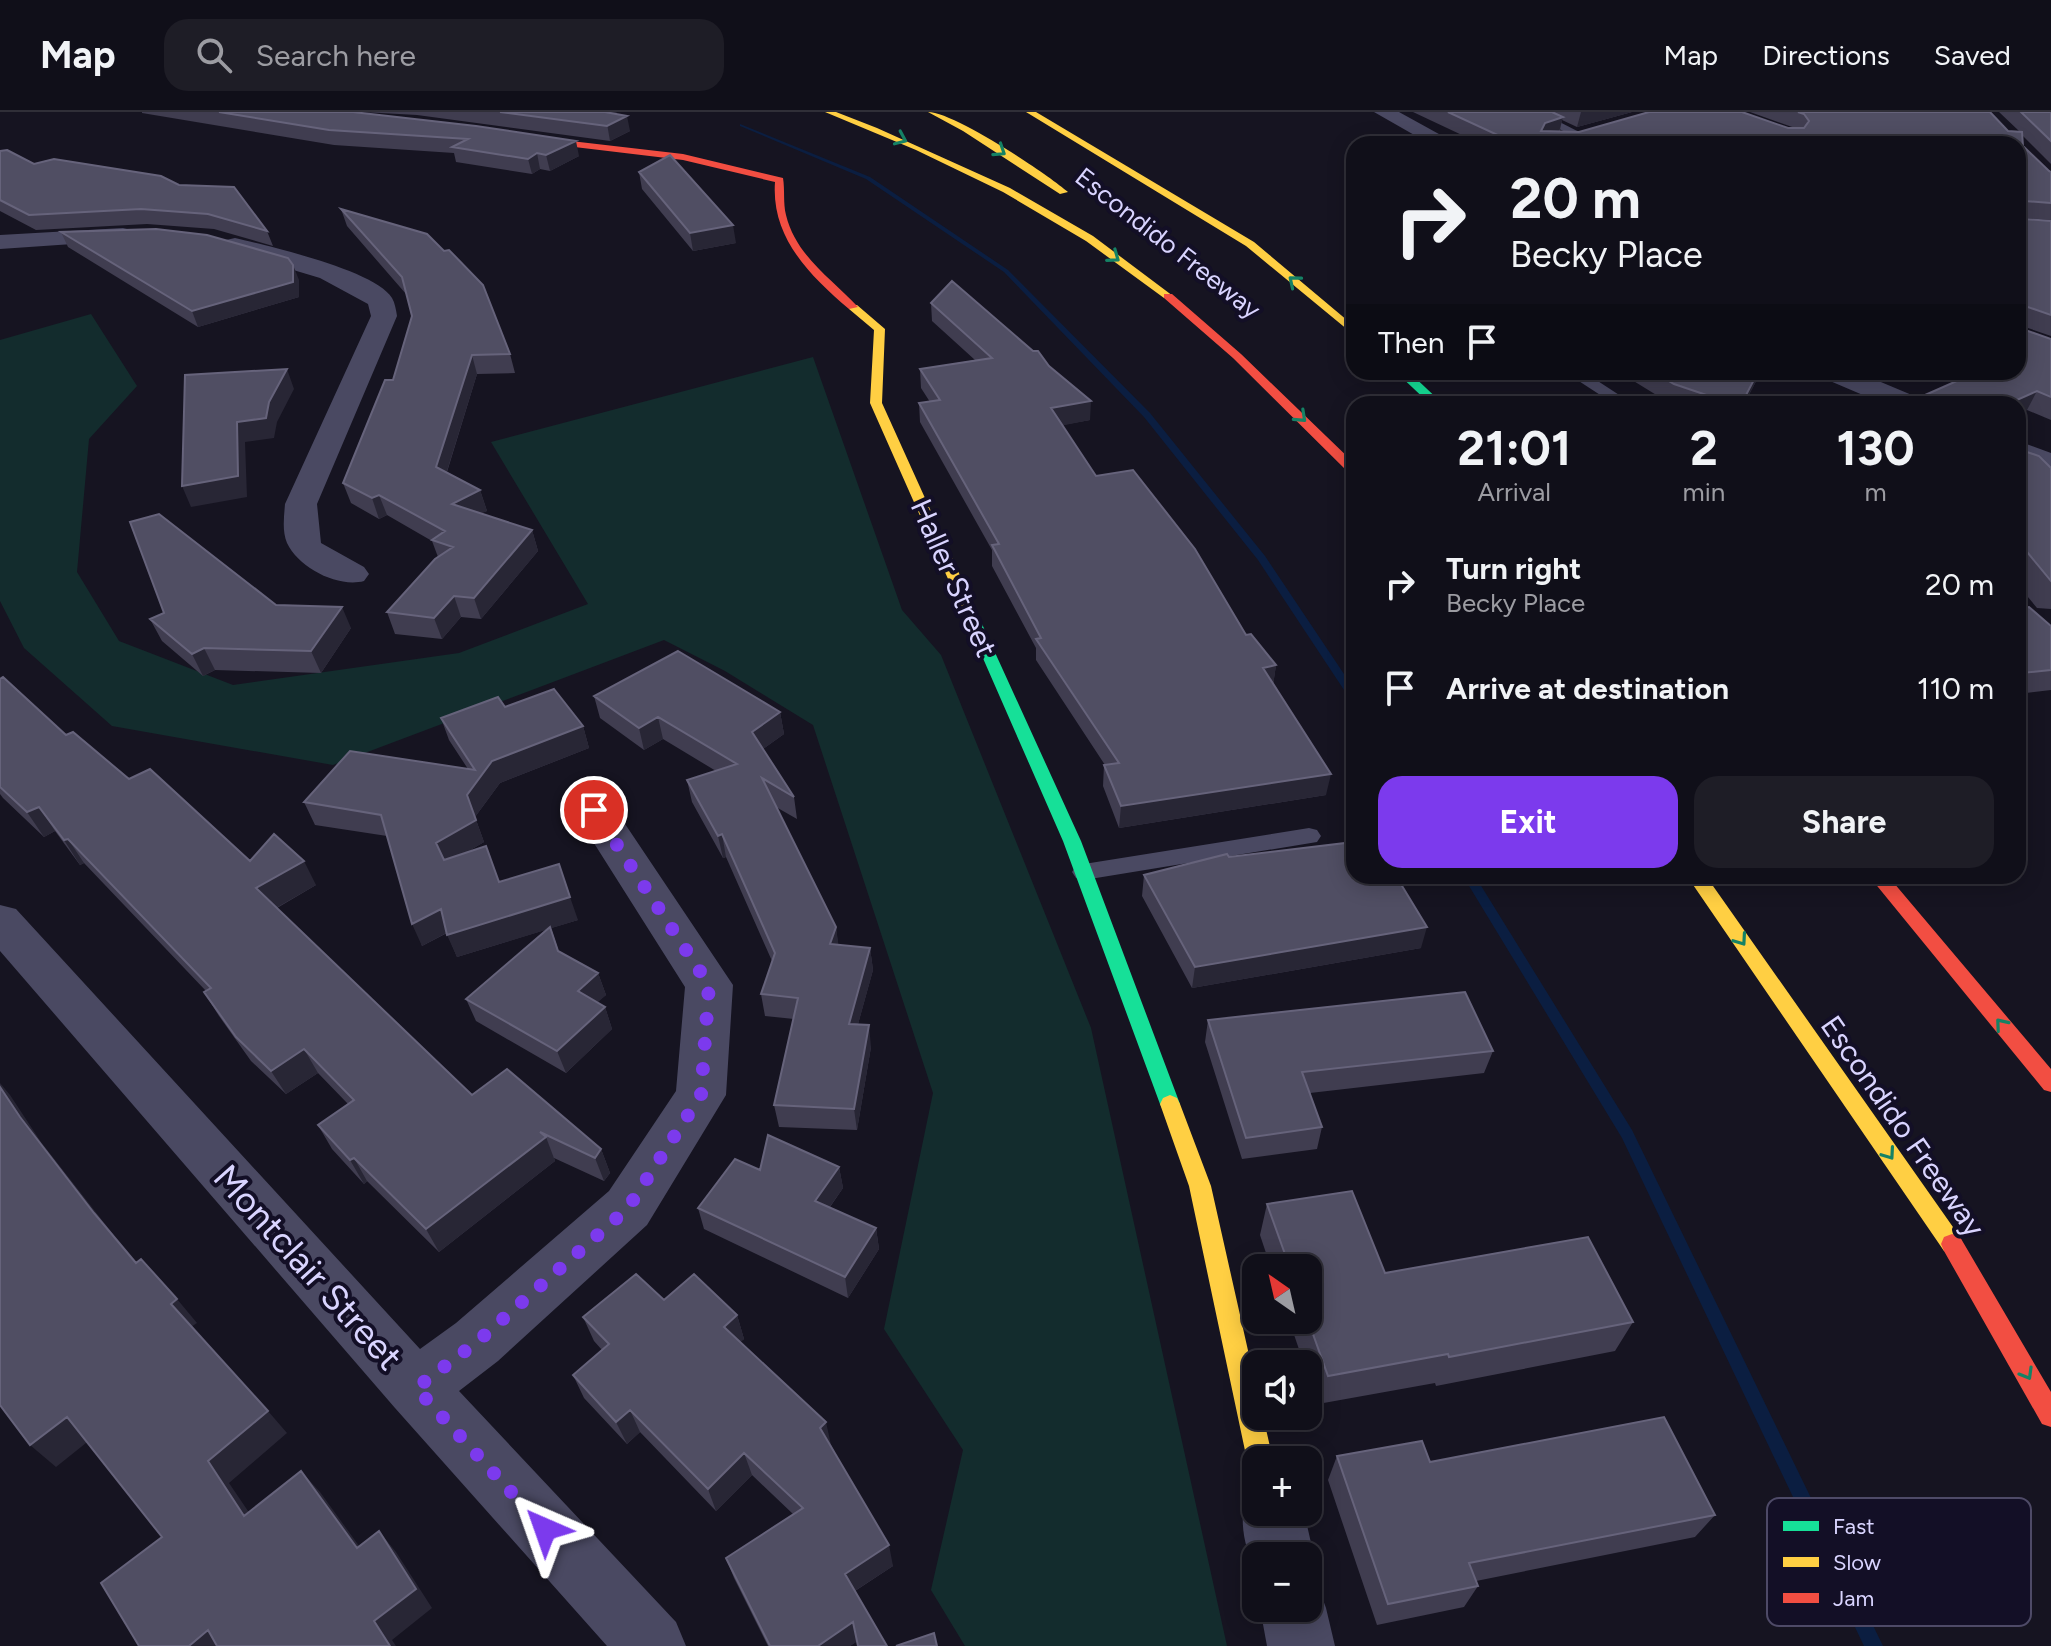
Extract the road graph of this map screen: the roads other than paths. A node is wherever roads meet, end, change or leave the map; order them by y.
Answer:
1 (829, 112) edge
2 (932, 112) edge
3 (1030, 112) edge
4 (1384, 112) edge
5 (1531, 112) edge
6 (1588, 134) joint
7 (498, 135) edge
8 (1430, 136) edge
9 (1580, 136) edge
10 (1074, 199) dead end
11 (147, 234) edge
12 (1120, 236) dead end
13 (214, 239) edge
14 (0, 242) edge
15 (1213, 310) dead end
16 (1346, 325) edge
17 (1411, 380) edge
18 (1586, 380) edge
19 (1852, 380) edge
20 (1428, 396) edge
21 (1612, 396) edge
22 (1890, 396) edge
23 (2026, 453) edge
24 (1346, 463) edge
25 (2051, 464) edge
26 (352, 574) dead end
27 (594, 810) dead end
28 (1309, 836) dead end
29 (1084, 872) junction
30 (1702, 884) edge
31 (1885, 884) edge
32 (0, 921) edge
33 (2051, 1084) edge
34 (416, 1388) junction
35 (2051, 1415) edge
36 (1257, 1446) edge
37 (1296, 1622) edge
38 (652, 1646) edge
39 (1301, 1646) edge

1 -> 24 main road
2 -> 10 main road, Escondido Freeway
16 -> 3 main road, Escondido Freeway
4 - 8 street
5 - 6 lane
6 - 9 street
7 - 29 main road, Haller Street
11 - 14 street
12 - 15 main road, Escondido Freeway
13 - 26 street
17 - 20 main road
18 - 21 lane
19 - 22 street
23 - 25 street
27 - 34 street
28 - 29 lane
29 - 36 main road, Haller Street
30 -> 35 main road, Escondido Freeway
33 -> 31 main road
32 - 34 street, Montclair Street
34 - 38 street, Montclair Street
37 - 39 street

